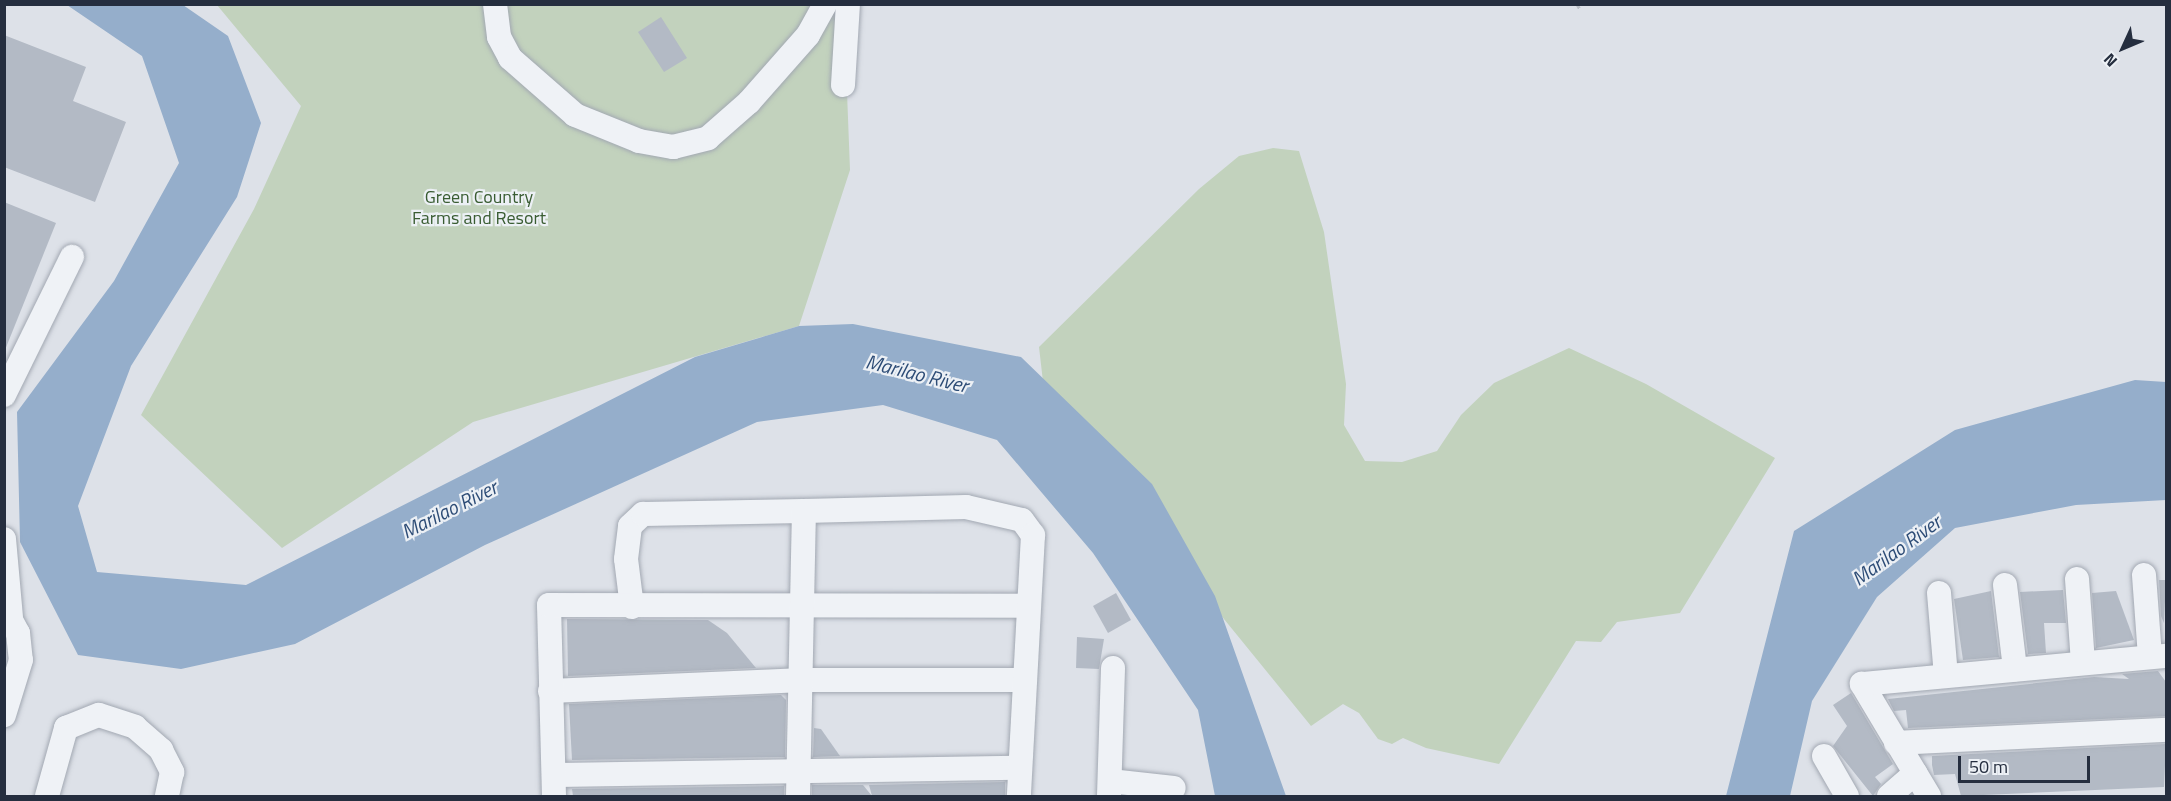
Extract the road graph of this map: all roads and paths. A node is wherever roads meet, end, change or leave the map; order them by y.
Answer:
1 (495, 4) edge
2 (825, 4) edge
3 (848, 4) edge
4 (1577, 4) edge
5 (1581, 10) dead end
6 (843, 85) dead end
7 (72, 257) dead end
8 (4, 394) edge
9 (804, 511) junction
10 (4, 539) edge
11 (2144, 575) dead end
12 (2077, 579) dead end
13 (2006, 585) dead end
14 (1939, 593) dead end
15 (803, 604) junction
16 (1028, 606) junction
17 (632, 607) junction
18 (8, 612) edge
19 (2158, 657) edge
20 (2083, 663) junction
21 (1113, 668) dead end
22 (2015, 669) junction
23 (1946, 676) junction
24 (798, 680) junction
25 (1025, 680) junction
26 (550, 691) junction
27 (4, 715) edge
28 (2166, 730) edge
29 (1896, 743) junction
30 (1824, 756) dead end
31 (1020, 768) junction
32 (798, 769) junction
33 (1915, 773) junction
34 (554, 786) edge
35 (1174, 788) dead end
36 (1110, 789) edge
37 (47, 796) edge
38 (166, 796) edge
39 (798, 796) edge
40 (1018, 796) edge
41 (1847, 796) edge
42 (1889, 796) edge
43 (1929, 796) edge

1 - 2 street
3 - 6 street
4 - 5 path
7 - 8 street
9 - 15 street
9 - 16 street
9 - 17 street
10 - 18 street
11 - 19 street
12 - 20 street
13 - 22 street
14 - 23 street
15 - 16 street
15 - 17 street
15 - 24 street
16 - 25 street
17 - 26 street
18 - 27 street
19 - 20 street
20 - 22 street
21 - 36 street
22 - 23 street
23 - 29 street
24 - 25 street
24 - 26 street
24 - 32 street
25 - 31 street
26 - 34 street
28 - 29 street
29 - 33 street
30 - 41 street
31 - 32 street
31 - 40 street
32 - 34 street
32 - 39 street
33 - 42 street
33 - 43 street
35 - 36 street
37 - 38 street

